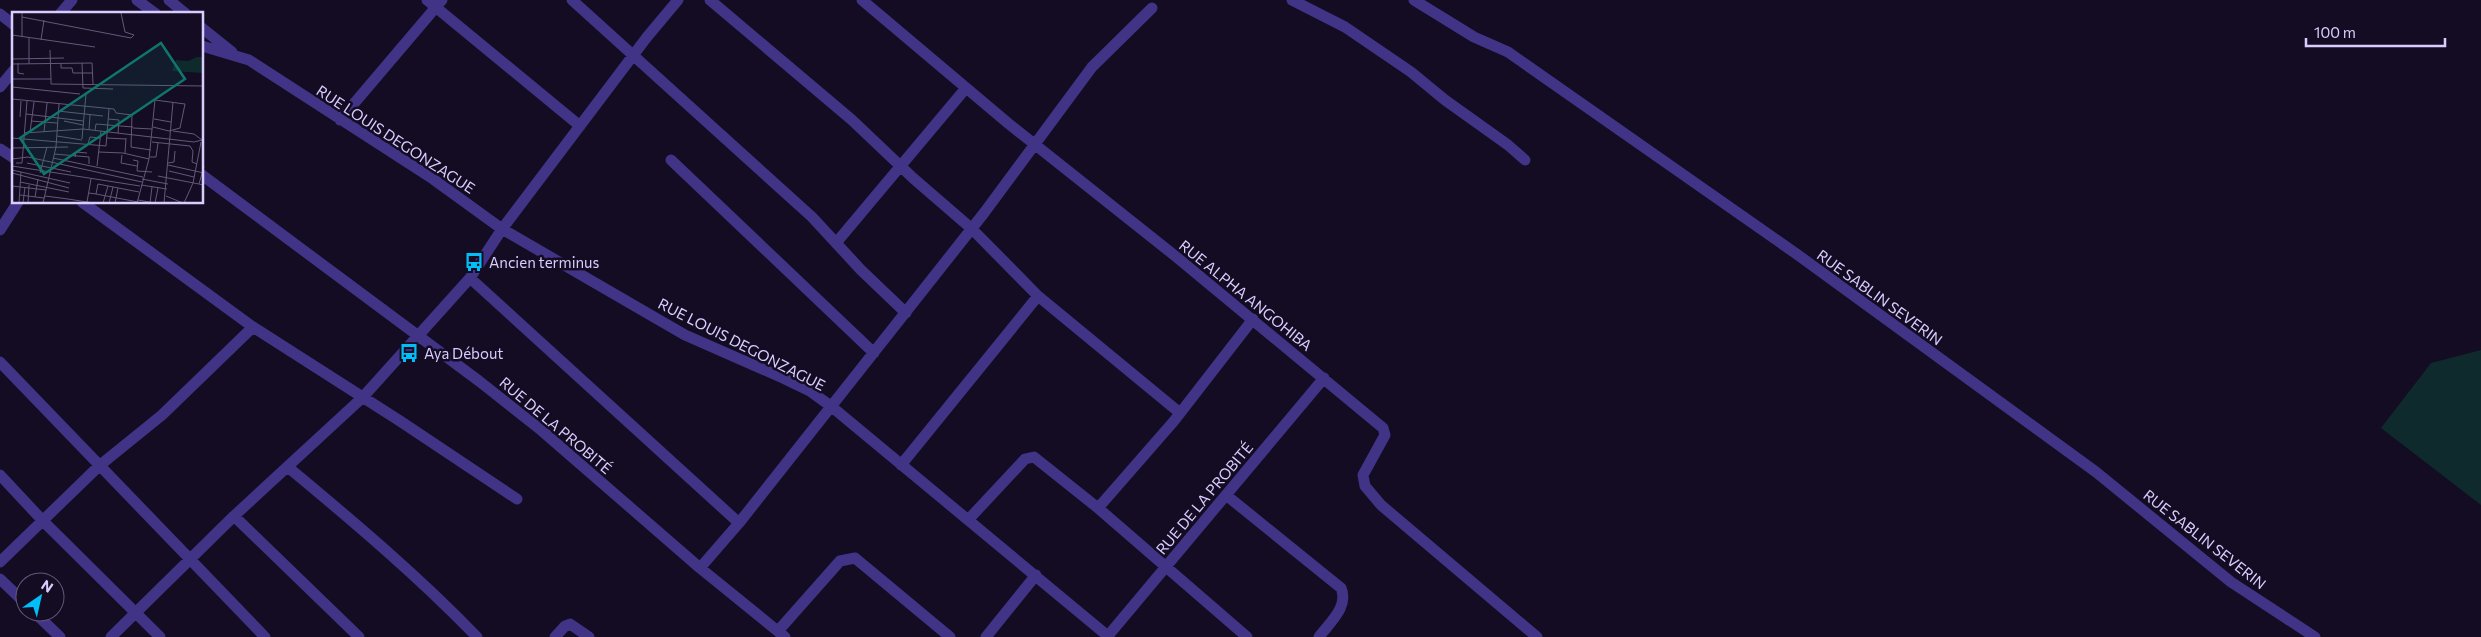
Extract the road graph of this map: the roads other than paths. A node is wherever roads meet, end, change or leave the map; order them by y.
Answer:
1 (72, 0) edge
2 (137, 0) edge
3 (572, 0) edge
4 (678, 0) edge
5 (710, 0) edge
6 (862, 0) edge
7 (1292, 0) edge
8 (1414, 0) edge
9 (173, 1) edge
10 (435, 2) edge
11 (1152, 8) dead end
12 (62, 12) edge
13 (153, 12) edge
14 (184, 12) edge
15 (0, 14) edge
16 (12, 23) edge
17 (204, 30) edge
18 (204, 47) edge
19 (236, 56) junction
20 (632, 57) junction
21 (12, 72) edge
22 (0, 87) edge
23 (966, 88) junction
24 (340, 120) junction
25 (580, 126) junction
26 (1036, 146) junction
27 (0, 150) edge
28 (12, 157) edge
29 (671, 160) dead end
30 (1525, 160) dead end
31 (901, 165) junction
32 (204, 176) edge
33 (17, 204) edge
34 (85, 204) edge
35 (502, 229) junction
36 (972, 229) junction
37 (0, 230) edge
38 (836, 244) junction
39 (470, 278) junction
40 (1038, 296) junction
41 (906, 313) junction
42 (1253, 319) junction
43 (253, 327) junction
44 (419, 335) junction
45 (874, 353) junction
46 (0, 362) edge
47 (1324, 378) junction
48 (363, 397) junction
49 (832, 407) junction
50 (1180, 414) junction
51 (901, 465) junction
52 (99, 466) junction
53 (289, 468) junction
54 (0, 475) edge
55 (1226, 495) junction
56 (517, 499) dead end
57 (1098, 508) junction
58 (234, 516) junction
59 (968, 520) junction
60 (43, 521) junction
61 (739, 523) junction
62 (189, 560) junction
63 (0, 562) edge
64 (1166, 566) junction
65 (700, 568) junction
66 (1036, 575) junction
67 (0, 579) edge
68 (15, 593) edge
69 (136, 613) junction
70 (44, 622) edge
71 (782, 634) edge
72 (60, 637) edge
73 (110, 637) edge
74 (160, 637) edge
75 (265, 637) edge
76 (359, 637) edge
77 (477, 637) edge
78 (555, 637) edge
79 (589, 637) edge
80 (950, 637) edge
81 (986, 637) edge
82 (1108, 637) edge
83 (1247, 637) edge
84 (1319, 637) edge
85 (1537, 637) edge
86 (2315, 637) edge

1 - 12 street
2 - 13 street
3 - 20 street
4 - 20 street
5 - 31 street
6 - 23 street, RUE ALPHA ANGOHIBA
7 - 30 street
8 - 86 street, RUE SABLIN SEVERIN
9 - 14 street
10 - 24 street
10 - 25 street
11 - 26 street
15 - 16 street
17 - 19 street
18 - 19 street, RUE LOUIS DEGONZAGUE
19 - 24 street, RUE LOUIS DEGONZAGUE
20 - 25 street
20 - 38 street
21 - 22 street
23 - 26 street, RUE ALPHA ANGOHIBA
23 - 31 street
24 - 35 street, RUE LOUIS DEGONZAGUE
25 - 35 street
26 - 36 street
26 - 42 street, RUE ALPHA ANGOHIBA
27 - 28 street
29 - 45 street
31 - 36 street
31 - 38 street
32 - 44 street, RUE DE LA PROBITÉ
33 - 37 street
34 - 43 street
35 - 39 street
35 - 49 street, RUE LOUIS DEGONZAGUE
36 - 40 street
36 - 41 street
38 - 41 street
39 - 44 street
39 - 61 street
40 - 50 street
40 - 51 street
41 - 45 street
42 - 47 street, RUE ALPHA ANGOHIBA
42 - 50 street
43 - 48 street
43 - 52 street
44 - 48 street
44 - 65 street, RUE DE LA PROBITÉ
45 - 49 street
46 - 52 street
47 - 55 street, RUE DE LA PROBITÉ
47 - 85 street, RUE ALPHA ANGOHIBA
48 - 53 street
48 - 56 street
49 - 51 street, RUE LOUIS DEGONZAGUE
49 - 61 street
50 - 57 street
51 - 59 street, RUE LOUIS DEGONZAGUE
52 - 60 street
52 - 62 street
53 - 58 street
53 - 77 street
54 - 60 street
55 - 64 street, RUE DE LA PROBITÉ
55 - 84 street
57 - 59 street
57 - 64 street
58 - 62 street
58 - 76 street
59 - 66 street, RUE LOUIS DEGONZAGUE
60 - 63 street
60 - 69 street
61 - 65 street
62 - 69 street
62 - 75 street
64 - 82 street, RUE DE LA PROBITÉ
64 - 83 street
65 - 71 street, RUE DE LA PROBITÉ
66 - 81 street
66 - 82 street, RUE LOUIS DEGONZAGUE
67 - 68 street
69 - 73 street
69 - 74 street
70 - 72 street
71 - 80 street
78 - 79 street

